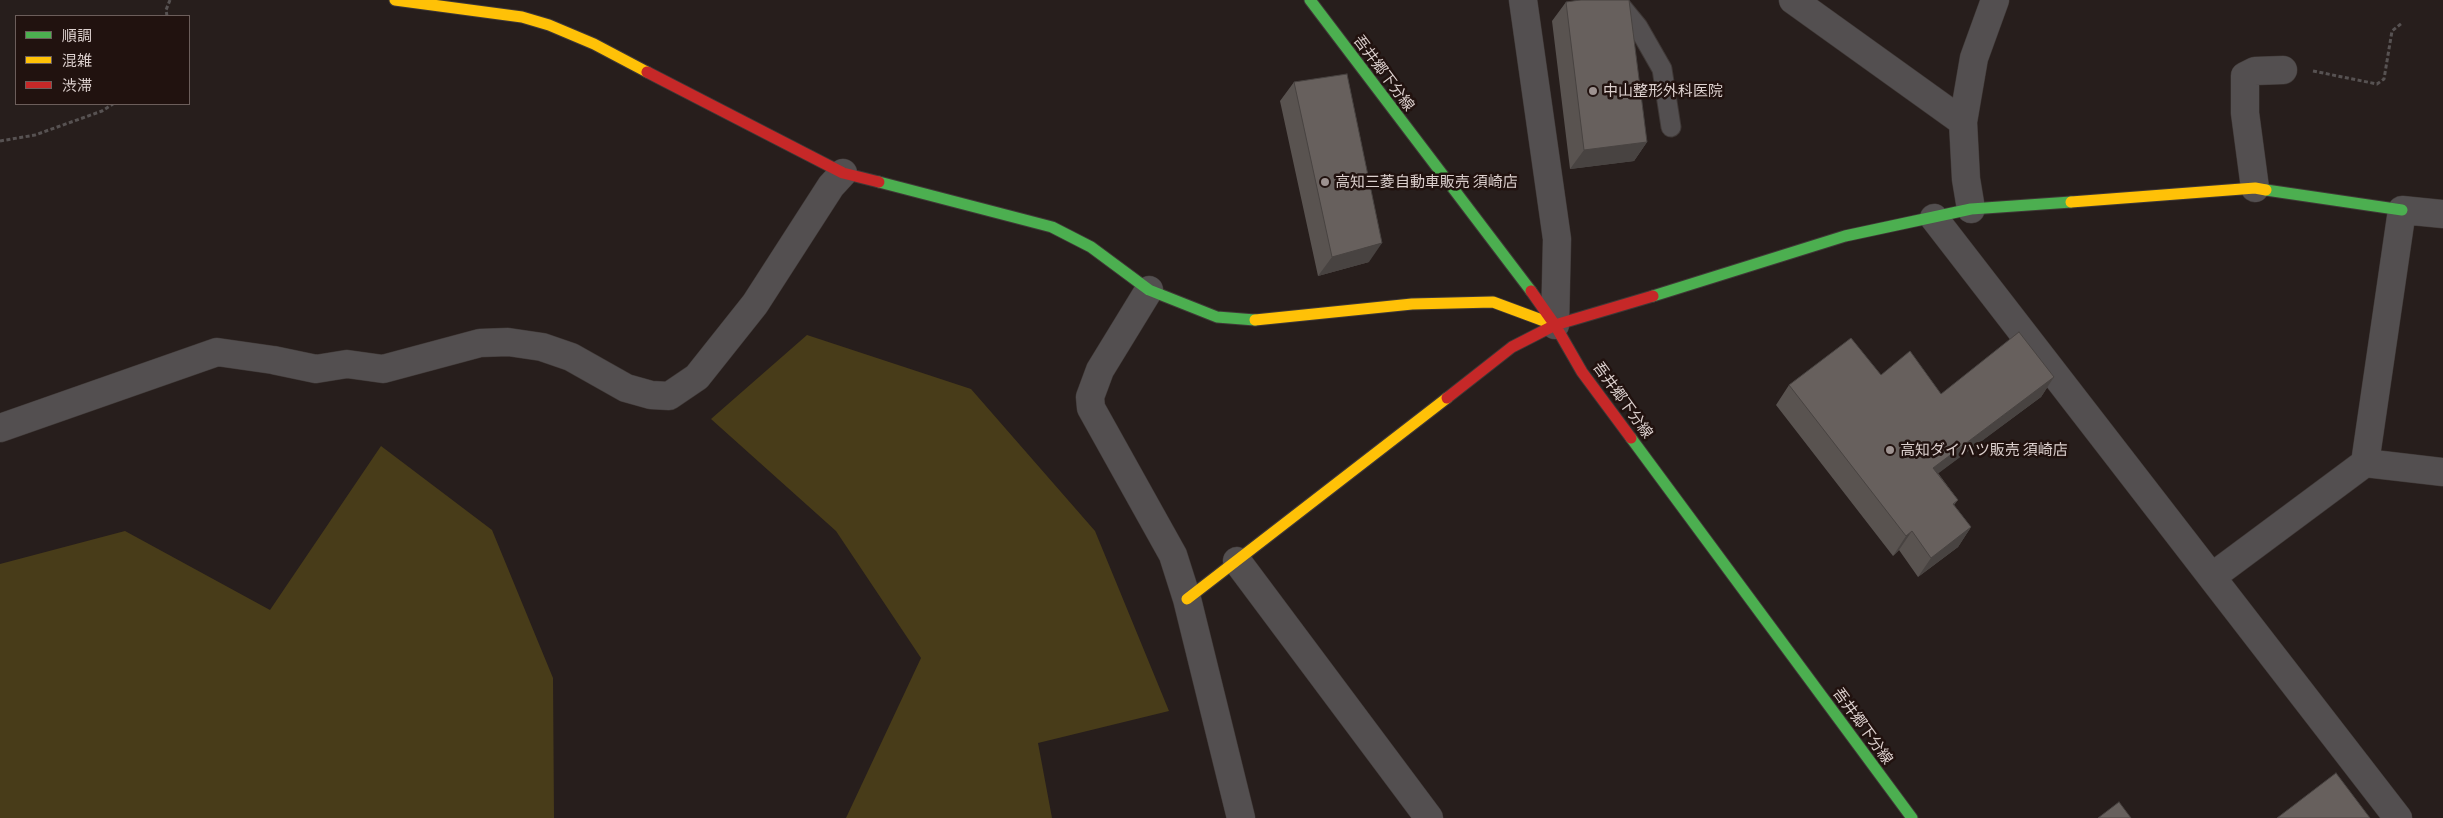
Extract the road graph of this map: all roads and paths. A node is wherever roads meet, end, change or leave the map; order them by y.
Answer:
1 (170, 0) edge
2 (395, 0) edge
3 (1310, 0) edge
4 (1523, 0) edge
5 (1616, 0) edge
6 (1793, 0) edge
7 (1994, 0) edge
8 (167, 15) edge
9 (2402, 23) dead end
10 (2283, 70) joint
11 (112, 105) edge
12 (1962, 122) junction
13 (1671, 127) dead end
14 (0, 141) edge
15 (843, 173) junction
16 (2255, 188) junction
17 (1971, 209) junction
18 (2402, 210) junction
19 (2443, 214) edge
20 (1934, 218) junction
21 (1149, 290) junction
22 (1555, 325) junction
23 (0, 428) edge
24 (2365, 463) junction
25 (2443, 472) edge
26 (1237, 561) junction
27 (2213, 576) junction
28 (1187, 599) junction
29 (1241, 818) edge
30 (1429, 818) edge
31 (1912, 818) edge
32 (2398, 818) edge

1 - 8 path
2 - 15 street
3 - 22 street, 吾井郷下分線
4 - 22 street
5 - 13 lane
6 - 12 street
7 - 12 street
9 - 10 path
10 - 16 street
11 - 14 path
12 - 17 street
15 - 21 street
15 - 23 street
16 - 17 street
16 - 18 street
17 - 20 street
18 - 19 street
18 - 24 street
20 - 22 street
20 - 27 street
21 - 22 street
21 - 28 street
22 - 26 street
22 - 31 street, 吾井郷下分線
24 - 25 street
24 - 27 street
26 - 28 street
26 - 30 street
27 - 32 street
28 - 29 street

